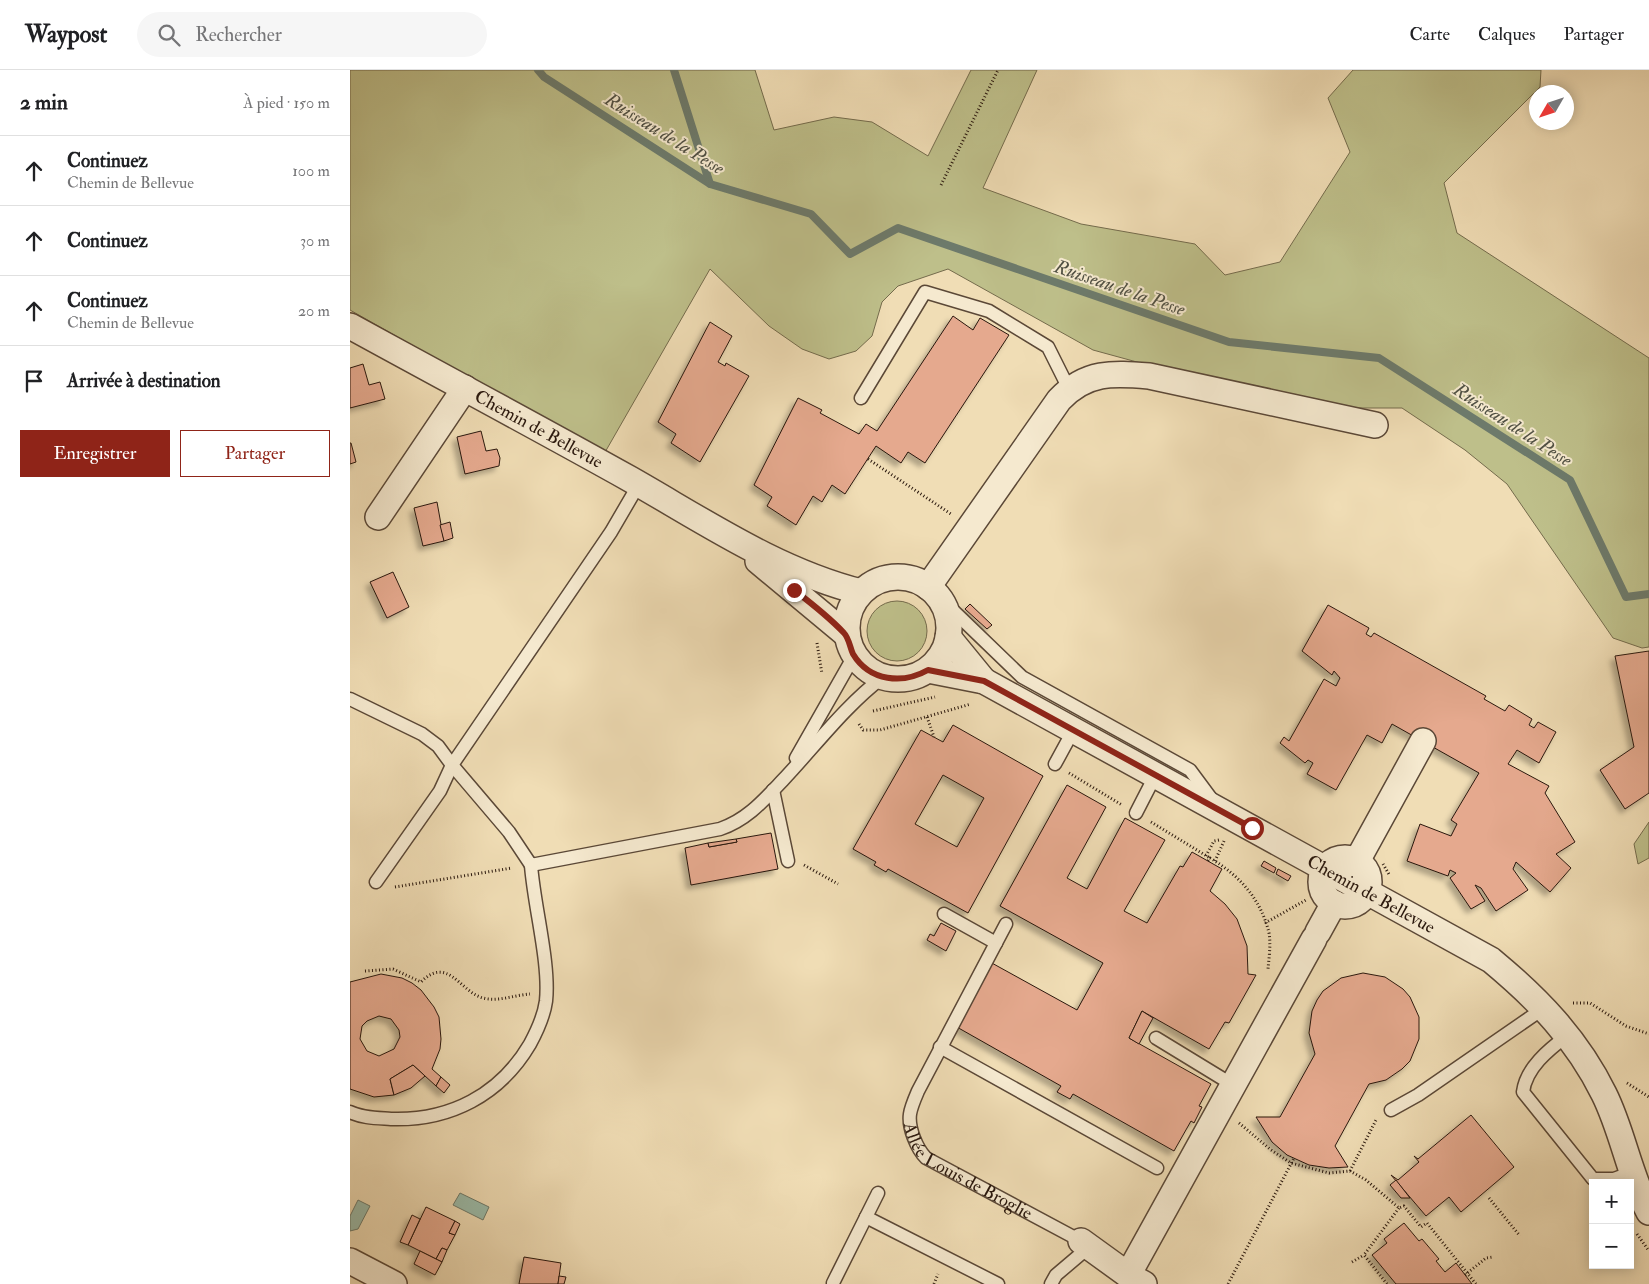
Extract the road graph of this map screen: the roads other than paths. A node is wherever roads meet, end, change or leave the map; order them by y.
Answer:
1 (350, 326) edge
2 (465, 388) junction
3 (1069, 389) junction
4 (861, 398) dead end
5 (1375, 425) dead end
6 (639, 484) junction
7 (378, 517) dead end
8 (725, 535) junction
9 (861, 592) junction
10 (933, 592) junction
11 (948, 637) junction
12 (850, 645) junction
13 (928, 670) junction
14 (883, 677) junction
15 (978, 690) junction
16 (350, 699) edge
17 (1074, 731) junction
18 (1423, 741) dead end
19 (1055, 764) dead end
20 (452, 765) junction
21 (1155, 776) junction
22 (784, 779) junction
23 (773, 790) junction
24 (1136, 813) dead end
25 (1218, 822) junction
26 (787, 858) road end
27 (1356, 861) junction
28 (531, 865) junction
29 (1325, 868) junction
30 (376, 882) dead end
31 (1367, 890) junction
32 (1334, 903) junction
33 (944, 914) dead end
34 (1006, 924) dead end
35 (996, 943) junction
36 (1544, 1008) junction
37 (1568, 1036) junction
38 (1156, 1038) dead end
39 (940, 1048) junction
40 (1233, 1085) junction
41 (1390, 1110) dead end
42 (350, 1112) edge
43 (1157, 1168) dead end
44 (1633, 1172) junction
45 (878, 1194) dead end
46 (1649, 1212) edge
47 (866, 1217) junction
48 (1085, 1244) junction
49 (350, 1262) edge
50 (1136, 1280) edge
51 (832, 1283) edge
52 (394, 1284) edge
53 (998, 1284) edge
54 (1051, 1284) edge

1 - 2 street, Chemin de Bellevue
2 - 6 street, Chemin de Bellevue
2 - 7 street
3 - 4 lane
3 - 5 street
3 - 10 street
6 - 8 street, Chemin de Bellevue
6 - 20 lane
8 - 9 street, Chemin de Bellevue
8 - 12 street, Chemin de Bellevue
9 - 10 street
9 - 12 street
10 - 11 street
10 - 25 lane
11 - 13 street
11 - 15 street, Chemin de Bellevue
12 - 14 street
12 - 22 lane
13 - 14 street
13 - 15 street, Chemin de Bellevue
14 - 22 lane
15 - 17 street, Chemin de Bellevue
16 - 20 lane
17 - 19 lane
17 - 21 street, Chemin de Bellevue
18 - 27 street
20 - 28 lane
20 - 30 lane
21 - 24 lane
21 - 25 street, Chemin de Bellevue
22 - 23 lane
23 - 26 lane
23 - 28 lane
25 - 29 street, Chemin de Bellevue
27 - 29 street
27 - 31 street
28 - 42 lane
29 - 31 street, Chemin de Bellevue
29 - 32 street
31 - 32 street
31 - 36 street, Chemin de Bellevue
32 - 40 street
33 - 35 lane
34 - 35 lane, Allée Louis de Broglie
35 - 39 lane, Allée Louis de Broglie
36 - 37 street, Chemin de Bellevue
36 - 41 lane
37 - 44 street, Chemin de Bellevue
37 - 44 lane
38 - 40 lane
39 - 43 lane
39 - 48 lane, Allée Louis de Broglie
40 - 50 street
44 - 46 street, Chemin de Bellevue
45 - 47 lane
47 - 51 lane
47 - 53 lane
48 - 50 street, Allée Louis de Broglie
48 - 54 lane
49 - 52 street

